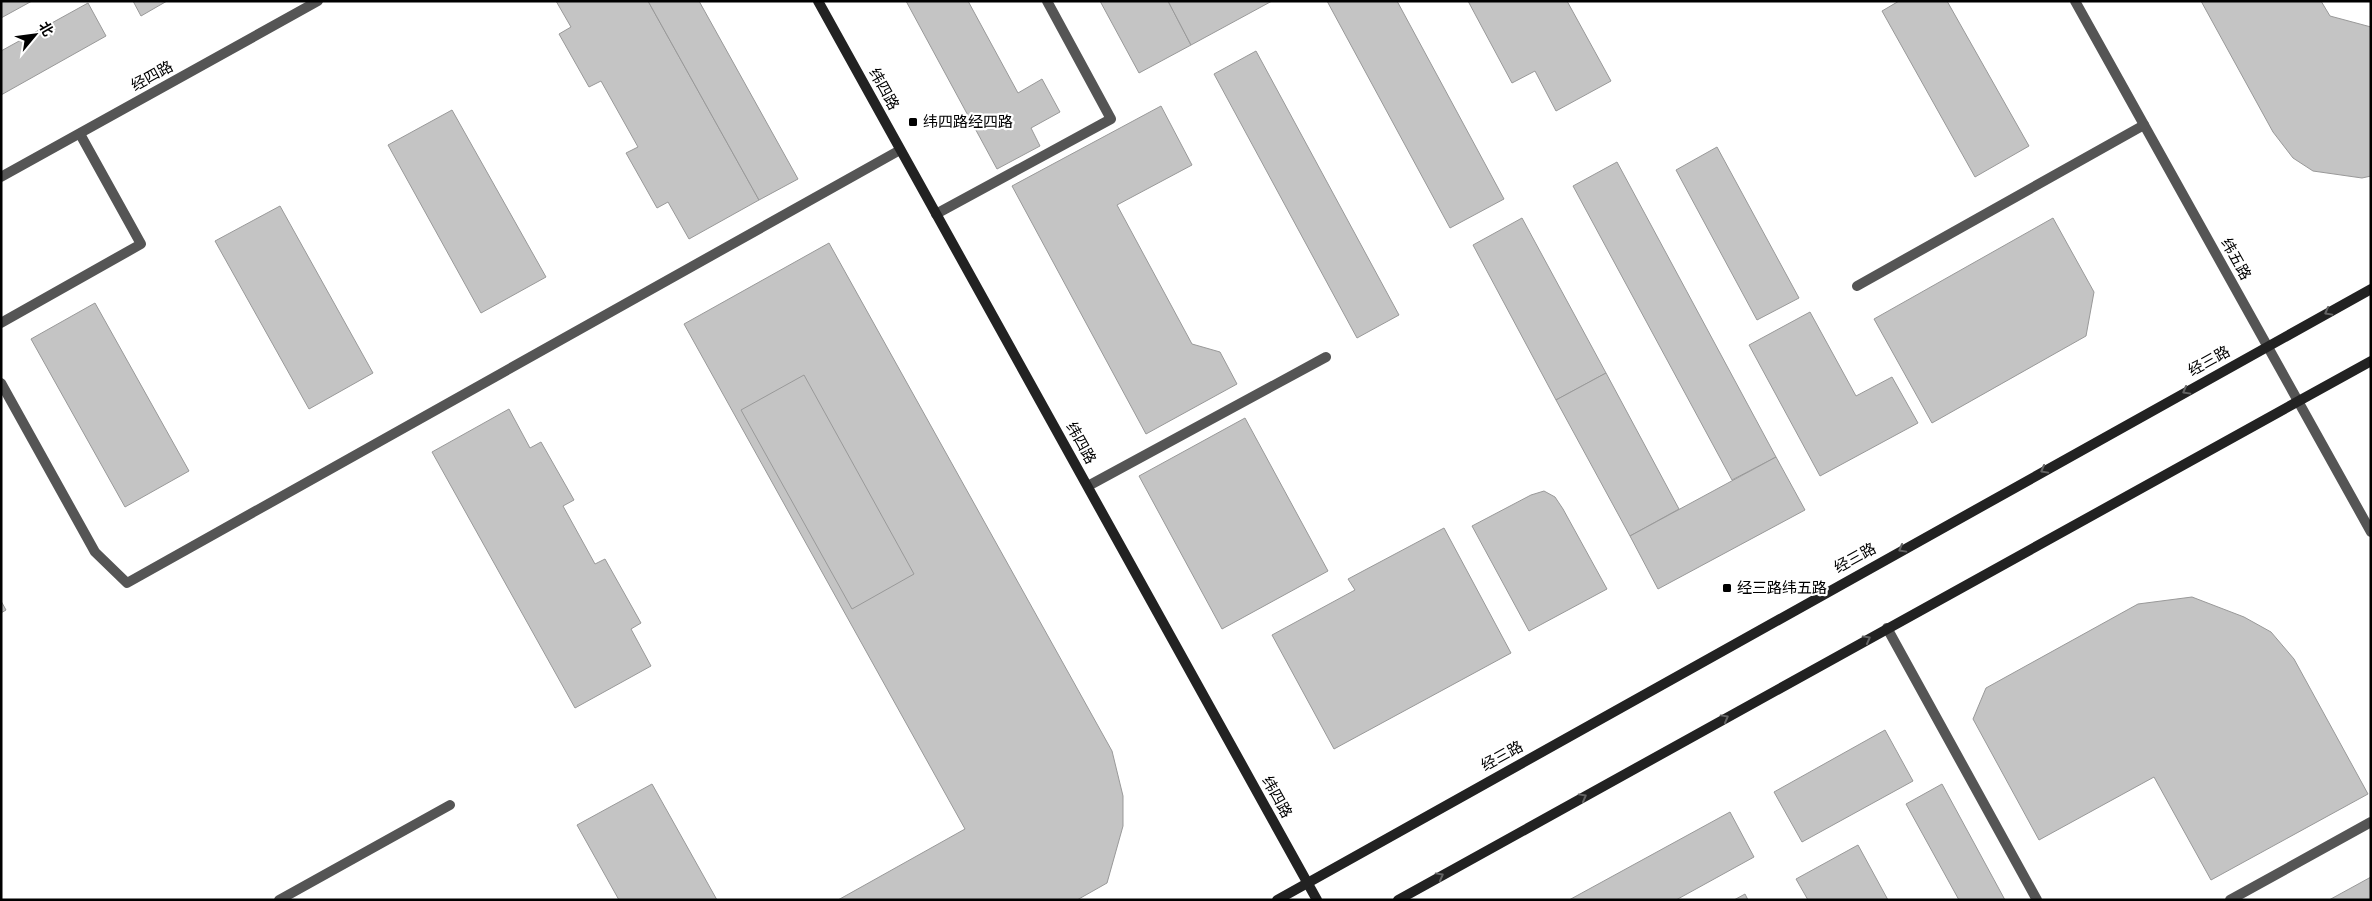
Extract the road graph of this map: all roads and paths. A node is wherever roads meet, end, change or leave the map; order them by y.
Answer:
1 (318, 1) edge
2 (818, 1) edge
3 (1047, 1) edge
4 (2075, 1) edge
5 (2144, 126) junction
6 (80, 134) junction
7 (900, 150) junction
8 (1, 177) edge
9 (936, 214) junction
10 (1857, 286) dead end
11 (2371, 289) edge
12 (1, 322) edge
13 (2267, 346) junction
14 (1326, 357) dead end
15 (2371, 361) edge
16 (1, 383) edge
17 (2298, 401) junction
18 (1088, 486) junction
19 (2371, 532) edge
20 (1887, 628) junction
21 (450, 805) dead end
22 (2371, 822) edge
23 (1308, 883) junction
24 (279, 900) edge
25 (1277, 900) edge
26 (1317, 900) edge
27 (1398, 900) edge
28 (2037, 900) edge
29 (2230, 900) edge

1 - 6 street, 经四路
2 - 7 main road, 纬四路
3 - 9 street
4 - 5 street, 纬五路
5 - 10 street
5 - 13 street, 纬五路
6 - 8 street, 经四路
6 - 12 street
7 - 9 main road, 纬四路
7 - 16 street
9 - 18 main road, 纬四路
11 -> 13 main road, 经三路
13 - 17 street, 纬五路
13 -> 23 main road, 经三路
14 - 18 street
15 - 17 main road
17 - 19 street, 纬五路
17 - 20 main road
18 - 23 main road, 纬四路
27 -> 20 main road
20 - 28 street
21 - 24 street
22 - 29 street
23 - 25 main road, 经三路
23 - 26 main road, 纬四路

